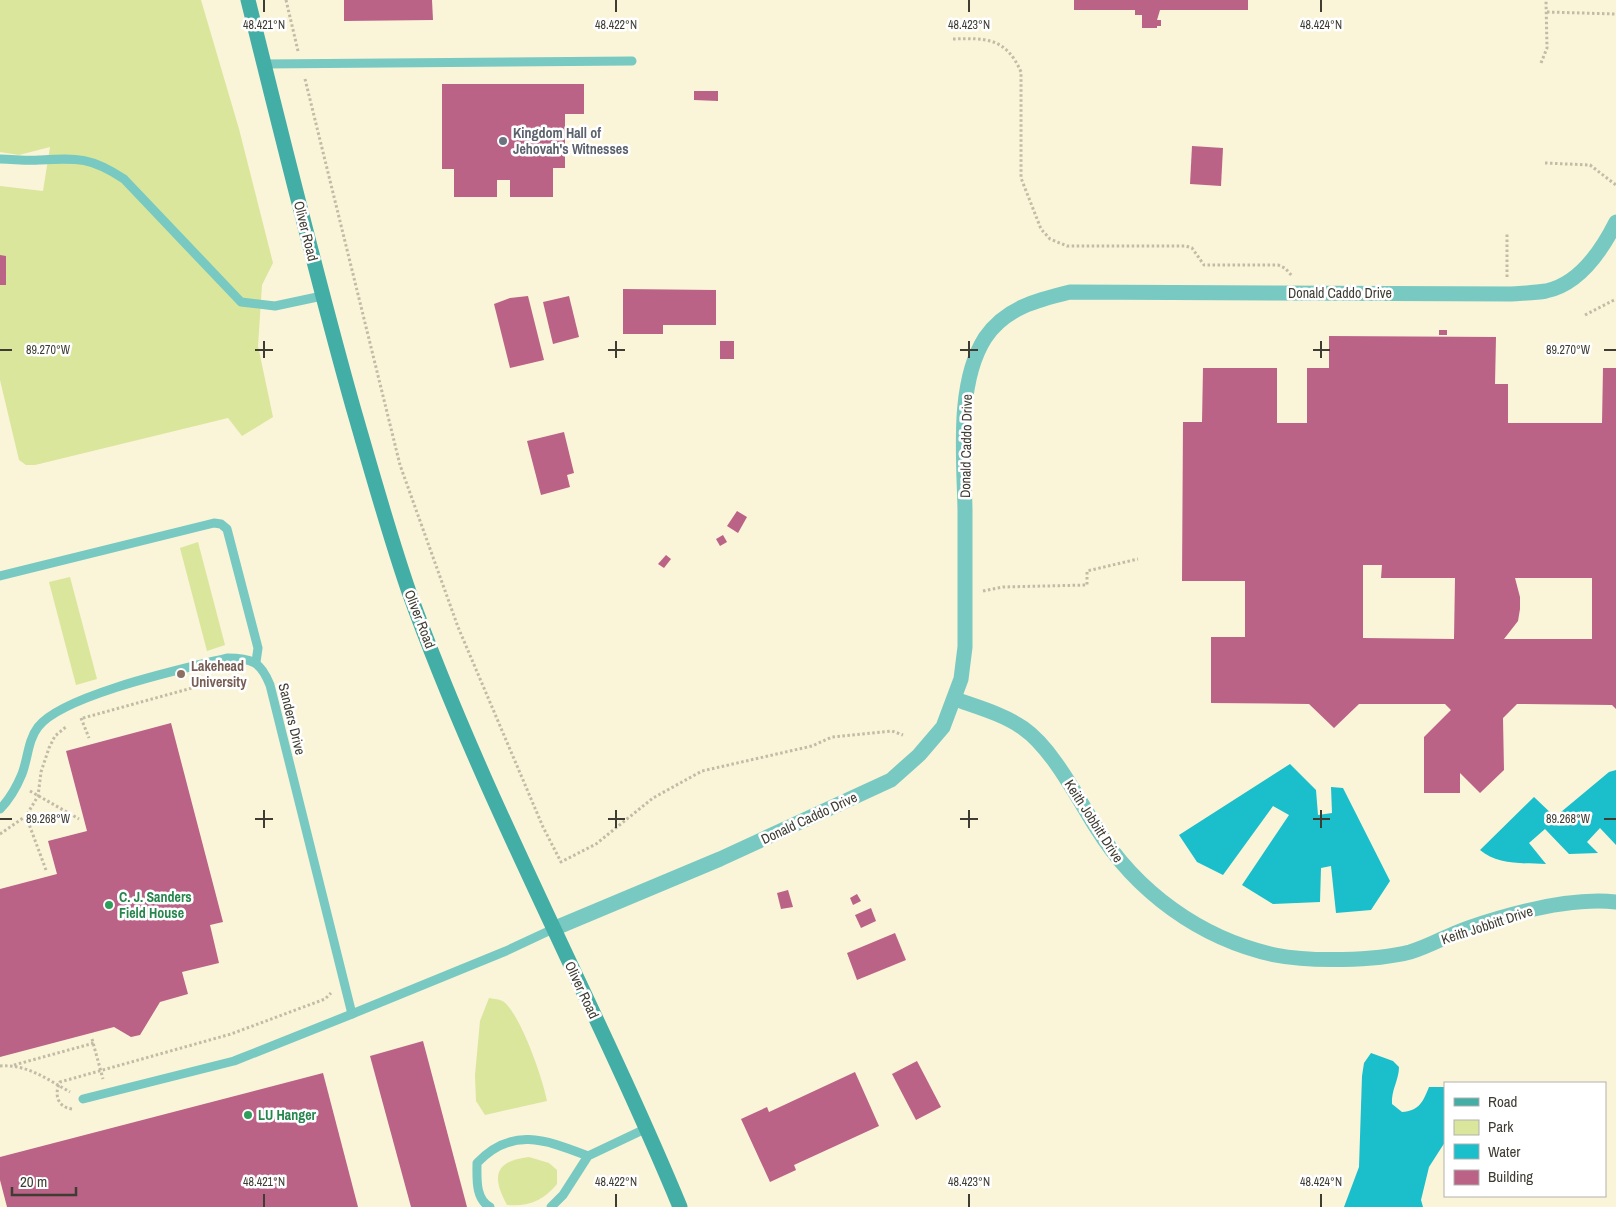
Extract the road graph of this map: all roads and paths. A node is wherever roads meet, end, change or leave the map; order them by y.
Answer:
1 (248, 0) edge
2 (286, 0) edge
3 (1546, 0) edge
4 (1547, 12) junction
5 (1616, 14) edge
6 (953, 39) dead end
7 (632, 61) dead end
8 (301, 63) junction
9 (1541, 63) dead end
10 (264, 64) junction
11 (0, 159) edge
12 (1545, 163) dead end
13 (1616, 185) edge
14 (1616, 222) edge
15 (1507, 232) dead end
16 (1307, 293) junction
17 (1507, 294) junction
18 (322, 296) junction
19 (1616, 299) edge
20 (1585, 315) dead end
21 (1138, 559) dead end
22 (0, 576) edge
23 (978, 592) dead end
24 (256, 662) junction
25 (204, 664) junction
26 (955, 699) junction
27 (81, 718) junction
28 (903, 735) dead end
29 (89, 738) dead end
30 (17, 783) junction
31 (38, 796) junction
32 (0, 809) edge
33 (26, 816) junction
34 (79, 820) dead end
35 (0, 834) edge
36 (46, 870) dead end
37 (1616, 902) edge
38 (553, 929) junction
39 (344, 980) junction
40 (352, 1014) junction
41 (13, 1065) junction
42 (0, 1066) edge
43 (100, 1070) junction
44 (58, 1085) junction
45 (106, 1094) junction
46 (83, 1099) joint
47 (75, 1110) dead end
48 (647, 1128) junction
49 (588, 1156) junction
50 (490, 1207) edge
51 (552, 1207) edge
52 (680, 1207) edge

1 - 10 main road, Oliver Road
2 - 8 path
3 - 4 path
4 - 5 path
4 - 9 path
6 - 16 path
7 - 8 lane
8 - 10 lane
8 - 28 path
10 - 18 main road, Oliver Road
11 - 18 lane
12 - 13 path
14 - 17 street, Donald Caddo Drive
15 - 17 path
16 - 17 street, Donald Caddo Drive
16 - 26 street, Donald Caddo Drive
18 - 38 main road, Oliver Road
19 - 20 path
21 - 23 path
22 - 24 lane
24 - 25 lane
24 - 39 lane, Sanders Drive
25 - 27 path
25 - 30 lane
26 - 37 street, Keith Jobbitt Drive
26 - 38 street, Donald Caddo Drive
27 - 29 path
27 - 31 path
30 - 31 path
30 - 32 lane
31 - 33 path
31 - 34 path
33 - 35 path
33 - 36 path
38 - 40 lane
38 - 48 main road, Oliver Road
39 - 40 lane, Sanders Drive
39 - 43 path
40 - 45 lane
41 - 42 path
41 - 43 path
41 - 44 path
43 - 44 path
43 - 45 path
44 - 46 path
44 - 47 path
45 - 46 lane
48 - 49 lane
48 - 52 main road, Oliver Road
49 - 50 lane
49 - 51 lane

